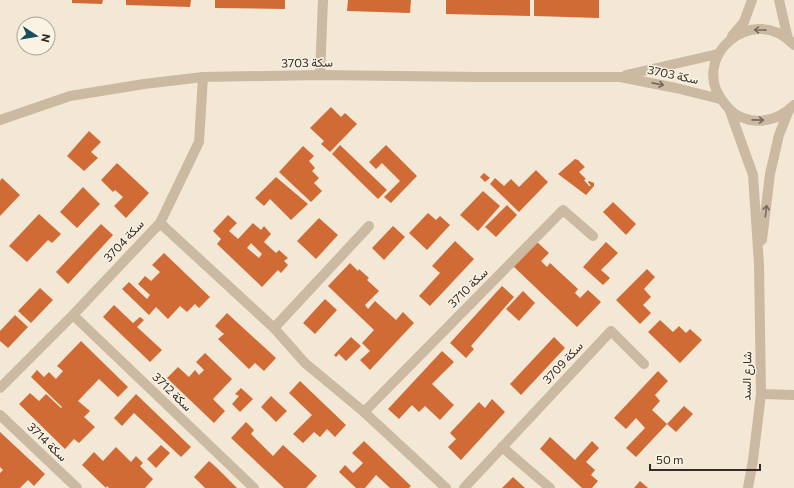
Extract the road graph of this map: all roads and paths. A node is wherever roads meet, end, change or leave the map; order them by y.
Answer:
1 (323, 0) edge
2 (752, 0) edge
3 (779, 0) edge
4 (727, 42) junction
5 (791, 42) edge
6 (718, 54) junction
7 (320, 75) junction
8 (203, 77) junction
9 (620, 77) junction
10 (720, 99) junction
11 (791, 107) edge
12 (730, 111) junction
13 (0, 120) edge
14 (160, 223) junction
15 (369, 226) dead end
16 (593, 236) dead end
17 (759, 264) junction
18 (73, 316) junction
19 (274, 328) junction
20 (644, 364) dead end
21 (0, 388) edge
22 (761, 394) junction
23 (794, 395) edge
24 (364, 412) junction
25 (0, 415) edge
26 (502, 447) junction
27 (77, 488) edge
28 (254, 488) edge
29 (446, 488) edge
30 (464, 488) edge
31 (550, 488) edge
32 (748, 488) edge

1 - 7 street
2 - 4 street
3 - 5 street
5 -> 4 street
4 - 6 street
6 - 9 street, سكة 3703
6 - 10 street
7 - 8 street, سكة 3703
7 - 9 street, سكة 3703
8 - 13 street, سكة 3703
8 - 14 street, سكة 3704
9 -> 10 street, سكة 3703
10 - 12 street
12 -> 11 street
17 -> 11 street, شارع السد
12 - 17 street, شارع السد
14 - 18 street, سكة 3704
14 - 19 street
15 - 19 street
16 - 24 street, سكة 3710
17 - 22 street, شارع السد
18 - 21 street, سكة 3704
18 - 28 street, سكة 3712
19 - 24 street
20 - 26 street, سكة 3709
22 - 23 street
22 - 32 street, شارع السد
24 - 29 street
25 - 27 street, سكة 3714
26 - 30 street, سكة 3709
26 - 31 street

